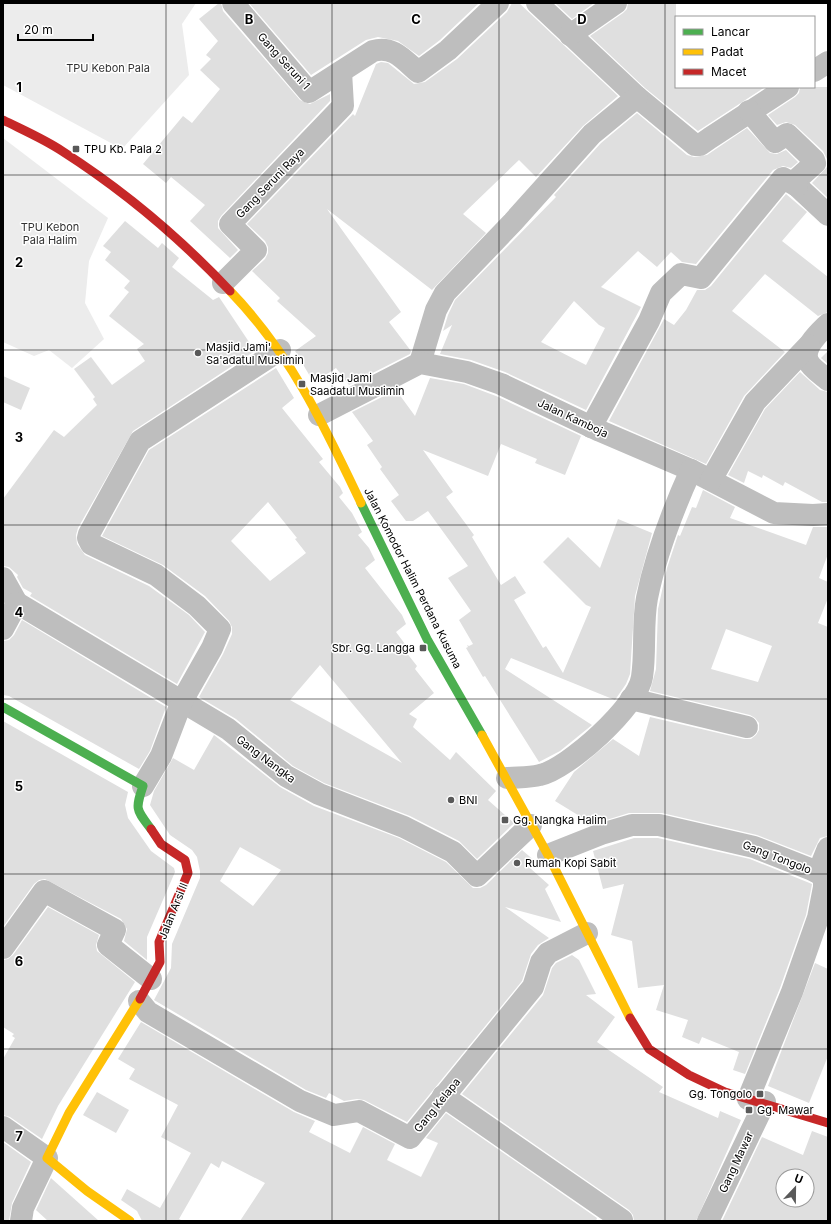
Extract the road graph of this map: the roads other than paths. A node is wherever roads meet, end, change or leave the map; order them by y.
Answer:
1 (233, 3) edge
2 (498, 3) edge
3 (537, 3) edge
4 (616, 3) edge
5 (570, 35) junction
6 (828, 62) edge
7 (815, 70) edge
8 (341, 72) junction
9 (786, 88) edge
10 (637, 97) junction
11 (749, 111) junction
12 (3, 120) edge
13 (821, 158) edge
14 (797, 186) junction
15 (828, 215) edge
16 (223, 282) junction
17 (828, 324) edge
18 (810, 345) junction
19 (280, 350) junction
20 (420, 363) junction
21 (828, 380) edge
22 (319, 415) junction
23 (591, 427) junction
24 (691, 470) junction
25 (711, 480) junction
26 (828, 514) edge
27 (3, 578) edge
28 (17, 603) junction
29 (3, 629) edge
30 (631, 700) junction
31 (182, 701) junction
32 (3, 706) edge
33 (747, 728) dead end
34 (506, 778) junction
35 (143, 786) junction
36 (531, 825) junction
37 (828, 848) edge
38 (548, 855) junction
39 (818, 873) junction
40 (587, 933) junction
41 (3, 948) edge
42 (151, 979) junction
43 (139, 1001) junction
44 (443, 1096) junction
45 (756, 1101) junction
46 (828, 1123) edge
47 (3, 1127) edge
48 (48, 1158) junction
49 (622, 1220) dead end
50 (21, 1221) edge
51 (130, 1221) edge
52 (708, 1221) edge

1 - 8 street, Gang Seruni 1
2 - 8 street
3 - 5 street
4 - 5 street
5 - 10 street
6 - 7 street
8 - 16 street, Gang Seruni Raya
9 - 11 street
10 - 11 street
10 - 20 street
11 - 13 street
12 - 16 street, Jalan Komodor Halim Perdana Kusuma
13 - 14 street
14 - 15 street
14 - 23 street
16 - 19 street, Jalan Komodor Halim Perdana Kusuma
17 - 18 street
18 - 21 street
18 - 25 street
19 - 22 street, Jalan Komodor Halim Perdana Kusuma
19 - 31 street
20 - 22 street
20 - 23 street, Jalan Kamboja
22 - 34 street, Jalan Komodor Halim Perdana Kusuma
23 - 24 street, Jalan Kamboja
24 - 25 street, Jalan Kamboja
24 - 30 street
25 - 26 street, Jalan Kamboja
27 - 28 street
28 - 29 street
28 - 31 street, Gang Nangka
30 - 33 street
30 - 34 street
31 - 35 street
31 - 36 street, Gang Nangka
32 - 35 street
34 - 36 street, Jalan Komodor Halim Perdana Kusuma
35 - 42 street, Jalan Arsi II
36 - 38 street, Jalan Komodor Halim Perdana Kusuma
37 - 39 street
38 - 39 street, Gang Tongolo
38 - 40 street, Jalan Komodor Halim Perdana Kusuma
39 - 45 street, Gang Tongolo
40 - 44 street, Gang Kelapa
40 - 45 street, Jalan Komodor Halim Perdana Kusuma
41 - 42 street
42 - 43 street, Jalan Arsi II
43 - 44 street, Gang Kelapa
43 - 48 street, Jalan Arsi II
44 - 49 street
45 - 46 street, Jalan Komodor Halim Perdana Kusuma
45 - 52 street, Gang Mawar
47 - 48 street
48 - 50 street
48 - 51 street

